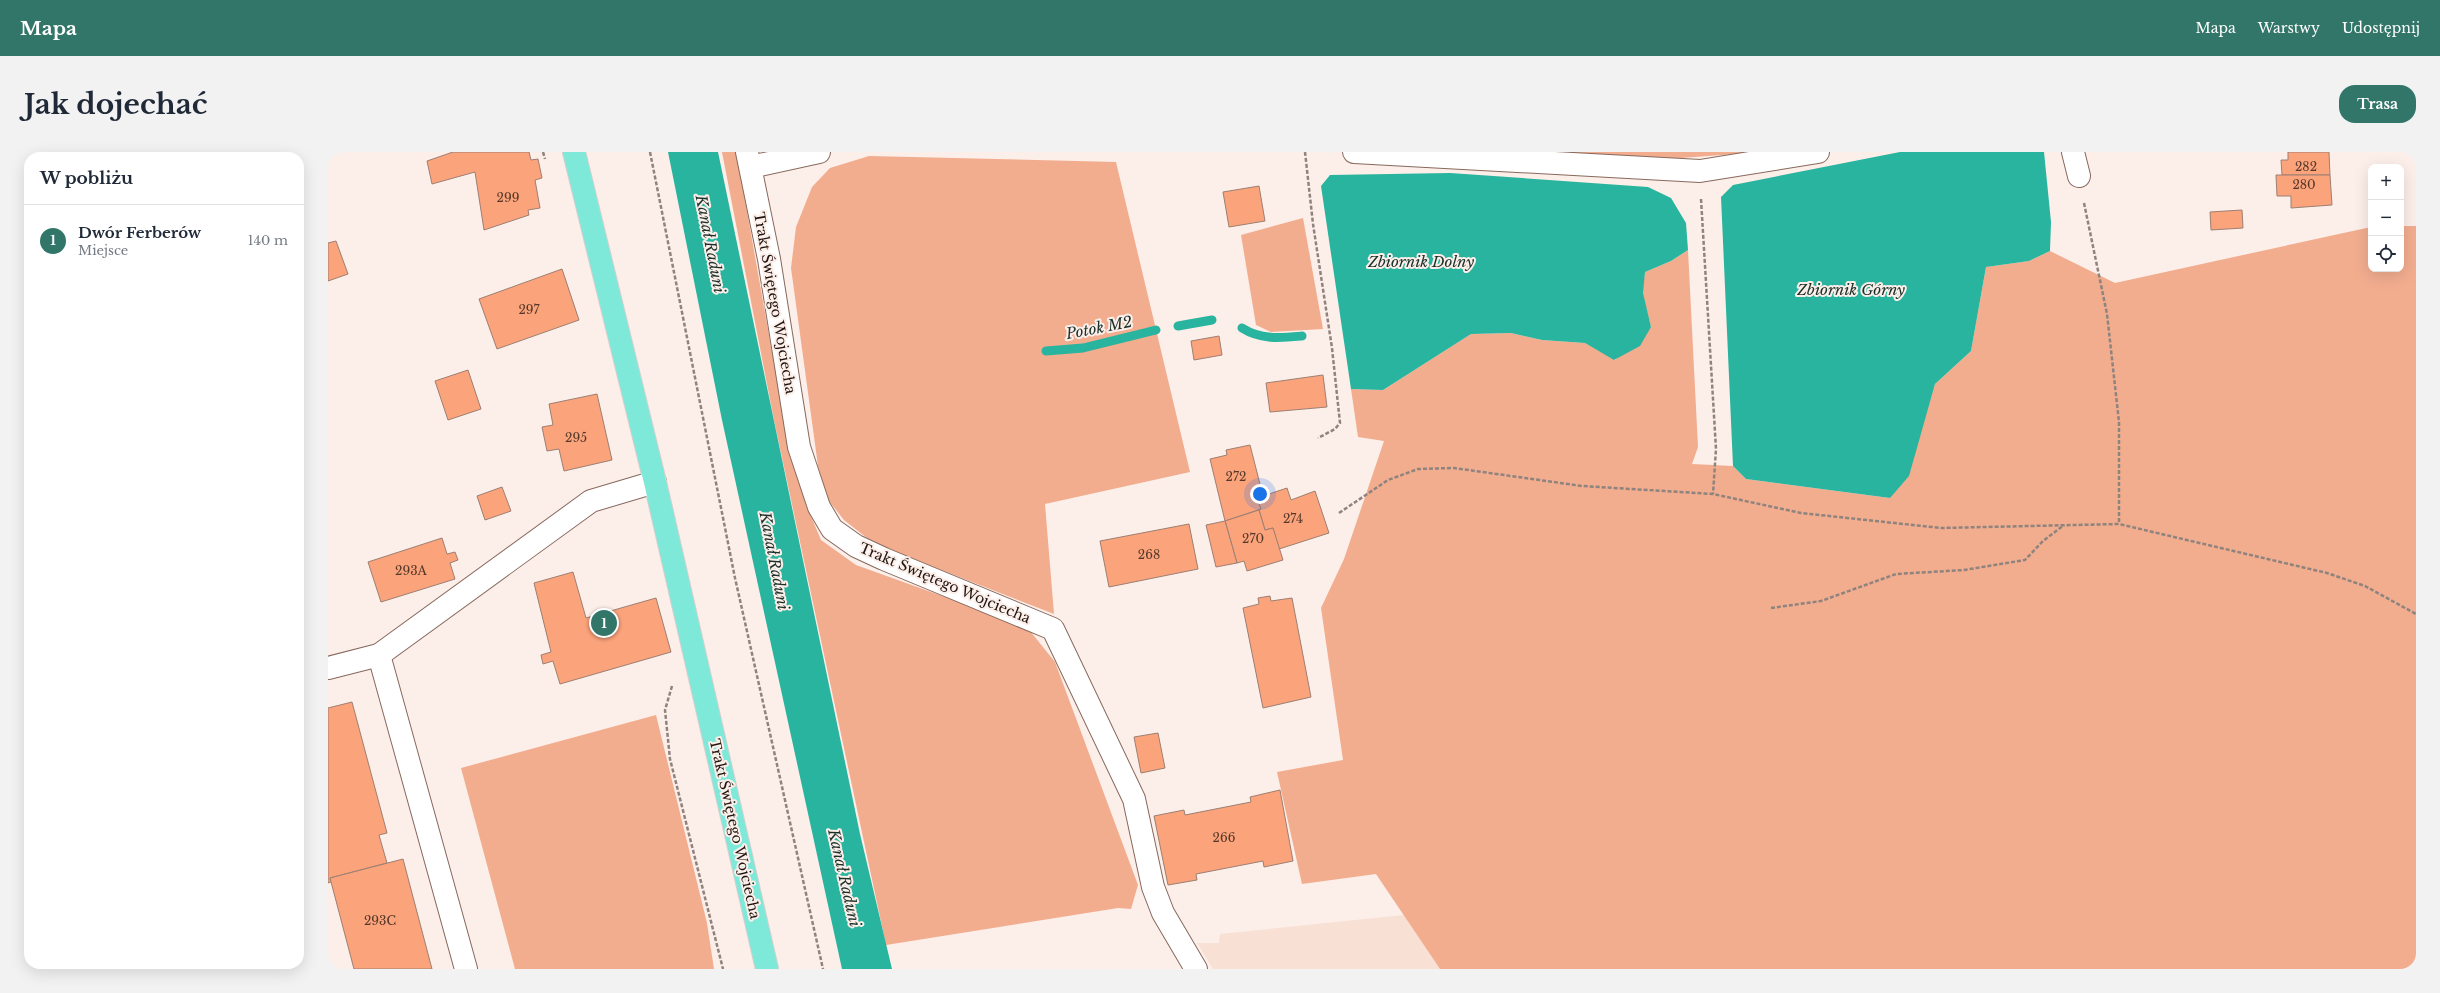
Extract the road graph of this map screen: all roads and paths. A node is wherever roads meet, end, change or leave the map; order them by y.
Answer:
1 (543, 152) edge
2 (574, 152) edge
3 (650, 152) edge
4 (819, 152) edge
5 (1304, 152) edge
6 (1354, 152) edge
7 (1818, 152) edge
8 (2073, 152) edge
9 (749, 159) edge
10 (545, 160) dead end
11 (1700, 172) junction
12 (2079, 176) joint
13 (1318, 438) dead end
14 (655, 482) junction
15 (1713, 494) junction
16 (1339, 513) dead end
17 (2119, 524) junction
18 (2064, 525) junction
19 (1771, 608) dead end
20 (2416, 614) edge
21 (379, 655) junction
22 (328, 668) edge
23 (673, 683) dead end
24 (466, 969) edge
25 (723, 969) edge
26 (767, 969) edge
27 (823, 969) edge
28 (1196, 969) edge

1 - 10 path
2 - 14 main road, Trakt Świętego Wojciecha
3 - 27 path
4 - 9 street
5 - 13 path
6 - 11 street
7 - 11 street
8 - 12 street
9 - 28 street, Trakt Świętego Wojciecha
11 - 15 path
12 - 17 path
14 - 21 street
14 - 26 main road, Trakt Świętego Wojciecha
15 - 16 path
15 - 18 path
17 - 18 path
17 - 20 path
18 - 19 path
21 - 22 street
21 - 24 street
23 - 25 path

